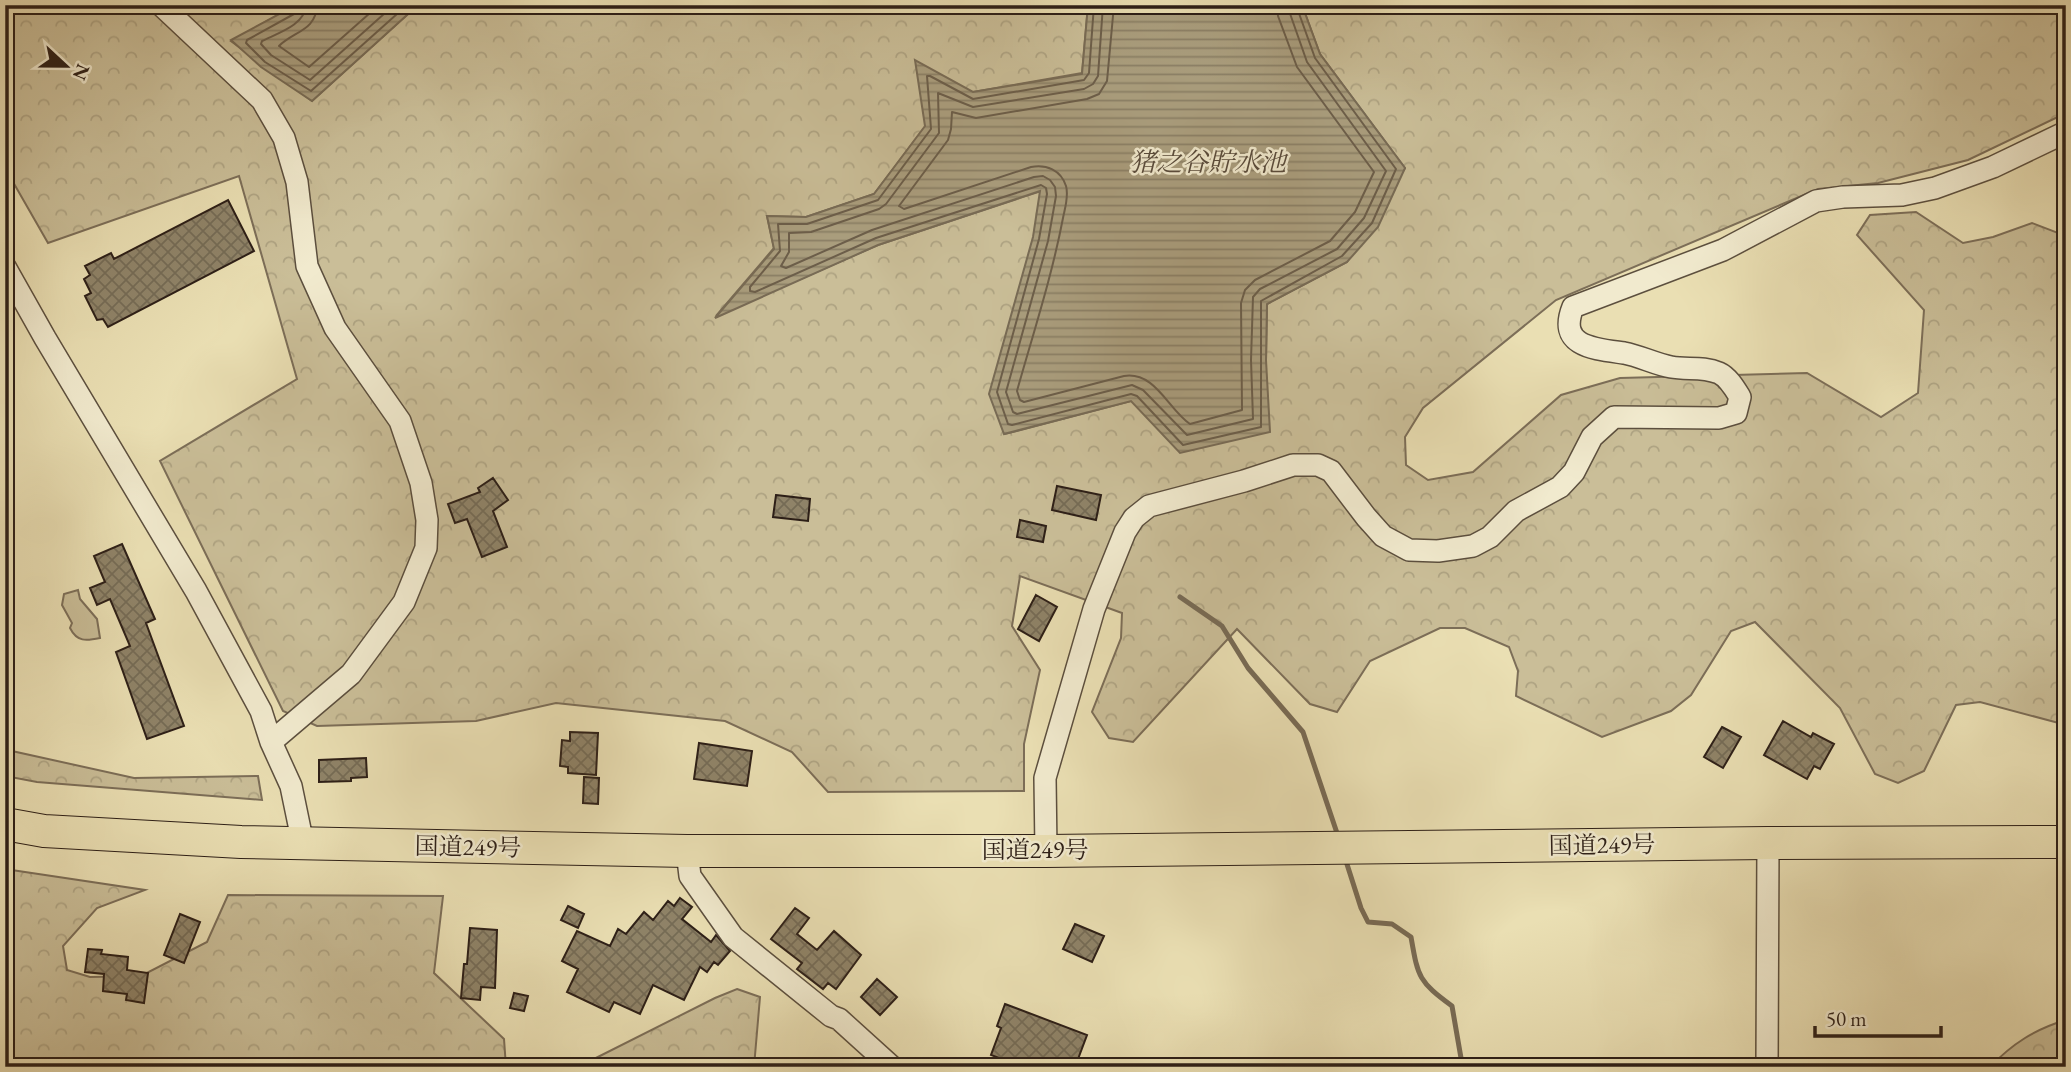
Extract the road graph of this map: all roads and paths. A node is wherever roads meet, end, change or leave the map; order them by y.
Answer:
1 (161, 5) edge
2 (2066, 132) edge
3 (5, 267) edge
4 (271, 742) junction
5 (5, 824) edge
6 (2066, 842) edge
7 (1768, 843) junction
8 (303, 844) junction
9 (687, 851) junction
10 (1046, 851) junction
11 (892, 1067) edge
12 (1767, 1067) edge

1 - 4 street
2 - 10 street
3 - 4 street
4 - 8 street
5 - 8 highway, 国道249号
6 - 7 highway, 国道249号
7 - 10 highway, 国道249号
7 - 12 street
8 - 9 highway, 国道249号
9 - 10 highway, 国道249号
9 - 11 street

